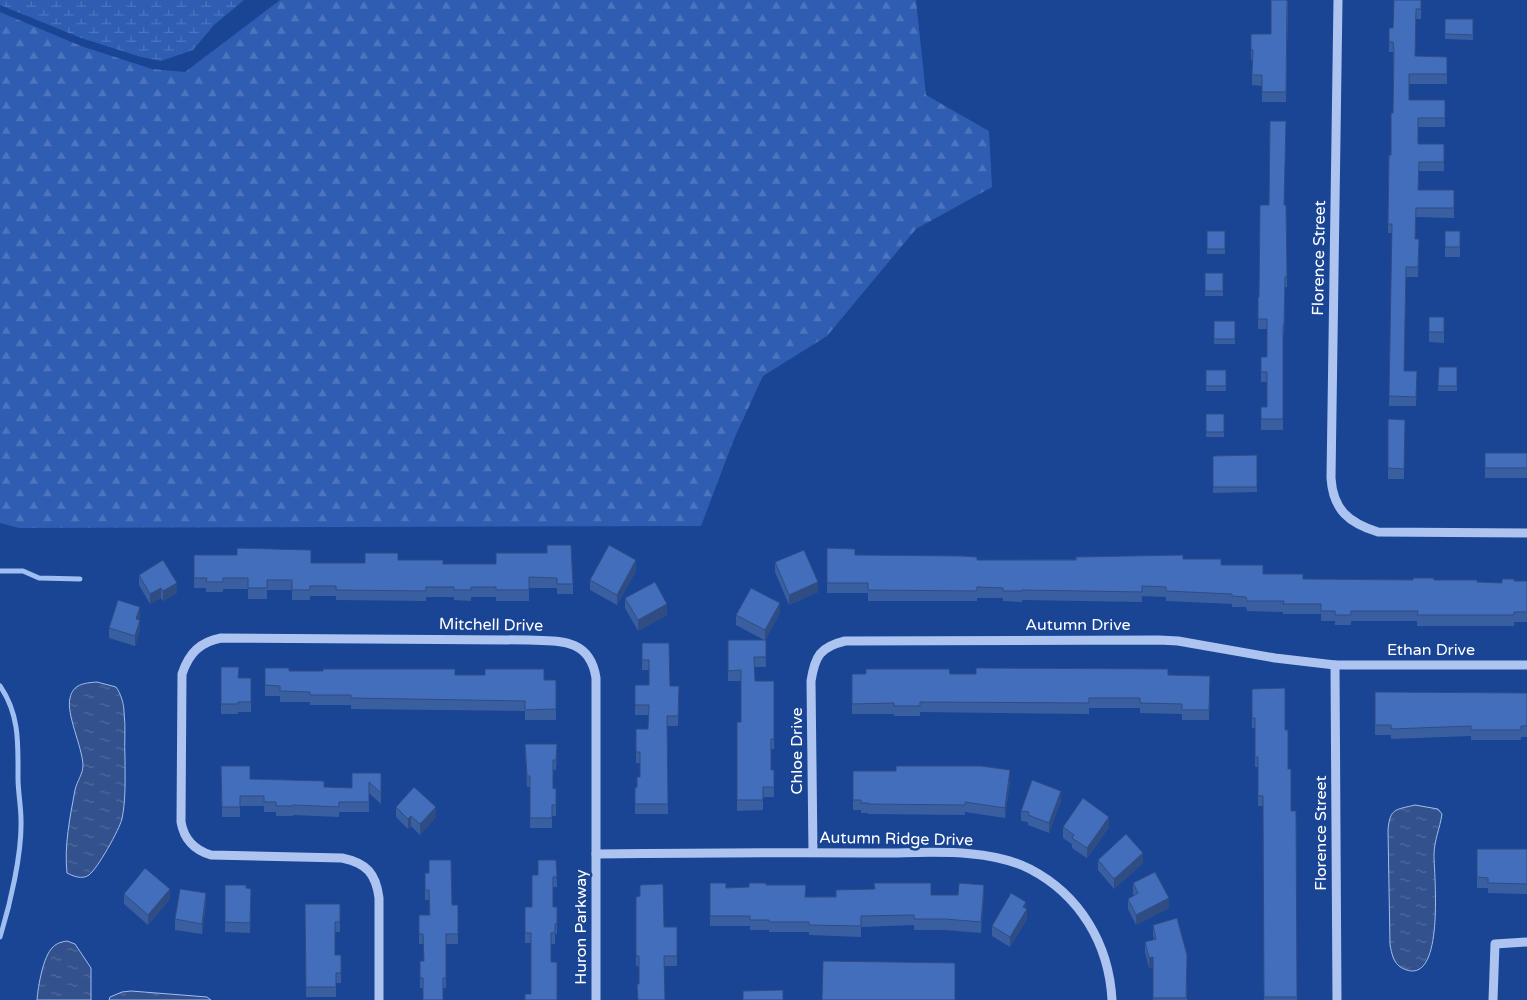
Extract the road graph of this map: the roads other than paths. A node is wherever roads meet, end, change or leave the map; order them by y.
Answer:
1 (1338, 0) edge
2 (1527, 534) edge
3 (821, 651) joint
4 (1335, 665) junction
5 (1527, 665) edge
6 (814, 852) junction
7 (596, 854) junction
8 (1527, 942) edge
9 (379, 1000) edge
10 (596, 1000) edge
11 (1112, 1000) edge
12 (1337, 1000) edge
13 (1493, 1000) edge

1 - 2 street, Florence Street
3 - 4 street, Autumn Drive
3 - 6 street, Chloe Drive
4 - 5 street, Ethan Drive
4 - 12 street, Florence Street
6 - 7 street, Autumn Ridge Drive
6 - 11 street, Autumn Ridge Drive
7 - 9 street, Mitchell Drive
7 - 10 street, Huron Parkway
8 - 13 street

